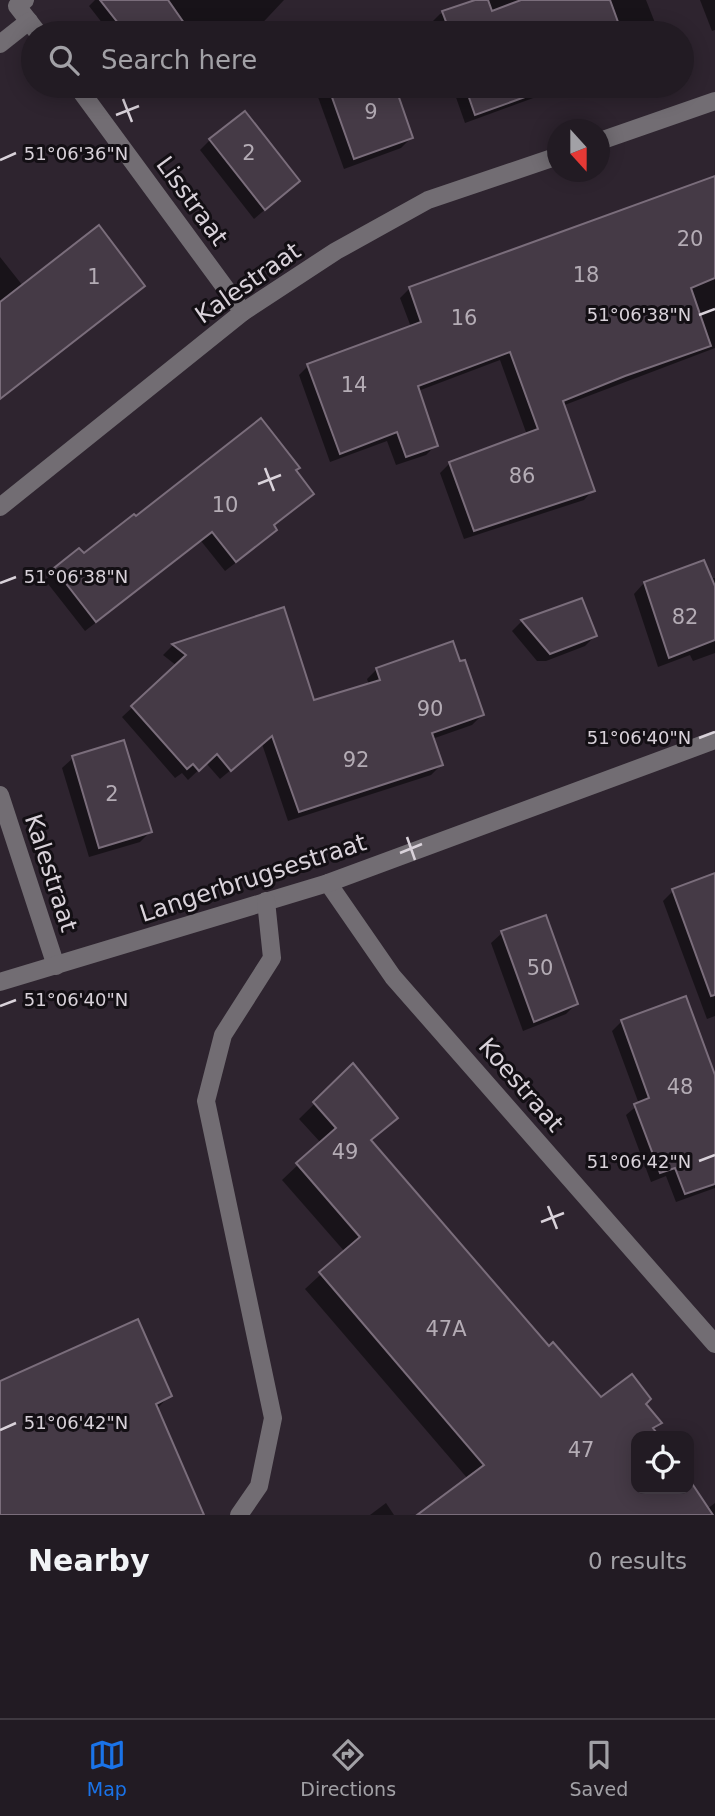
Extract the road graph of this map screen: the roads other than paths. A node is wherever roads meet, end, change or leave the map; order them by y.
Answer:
1 (25, 0) edge
2 (28, 21) edge
3 (21, 33) edge
4 (0, 44) edge
5 (85, 98) edge
6 (715, 101) edge
7 (610, 138) edge
8 (547, 160) edge
9 (243, 312) junction
10 (0, 507) edge
11 (715, 740) edge
12 (0, 795) edge
13 (328, 883) junction
14 (266, 901) junction
15 (56, 966) junction
16 (0, 982) edge
17 (715, 1344) edge
18 (239, 1515) edge

1 - 2 street
3 - 4 street
5 - 9 street, Lisstraat
6 - 7 street
8 - 9 street, Kalestraat
9 - 10 street, Kalestraat
11 - 13 street, Langerbrugsestraat
12 - 15 street, Kalestraat
13 - 14 street, Langerbrugsestraat
13 - 17 street, Koestraat
14 - 15 street, Langerbrugsestraat
14 - 18 street
15 - 16 street, Langerbrugsestraat

